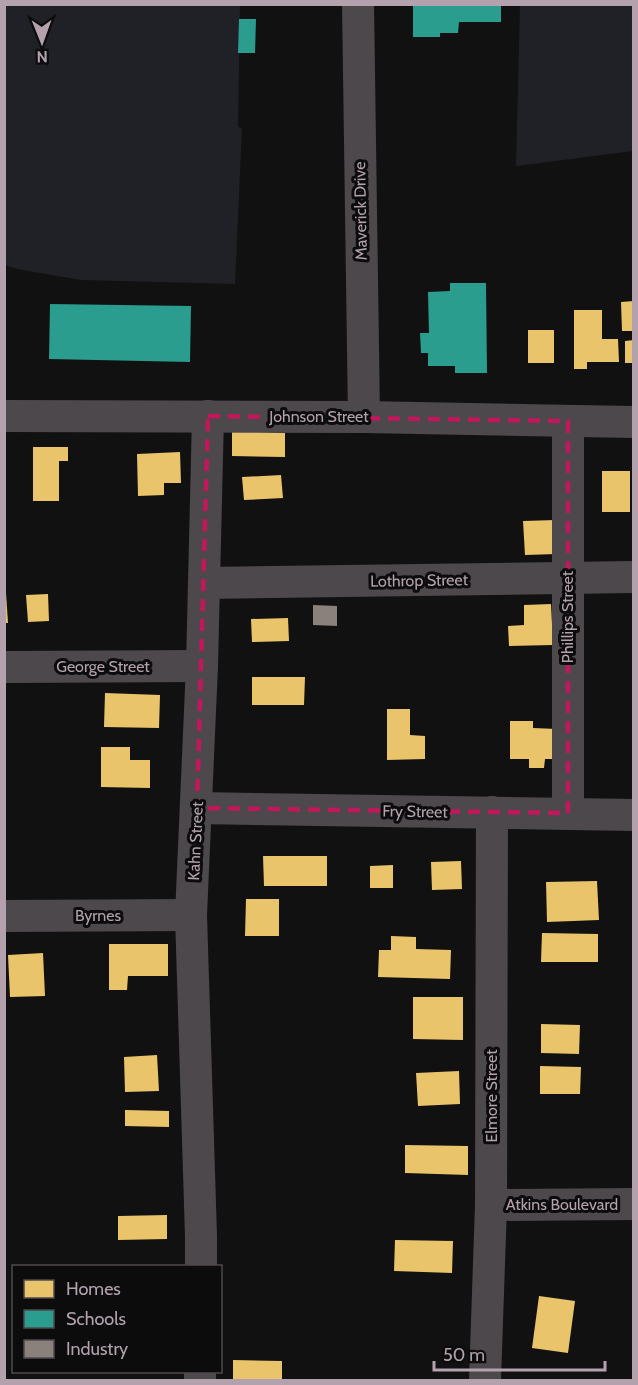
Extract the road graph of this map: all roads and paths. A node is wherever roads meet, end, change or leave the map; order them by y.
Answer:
1 (358, 4) edge
2 (4, 416) edge
3 (208, 416) junction
4 (363, 417) junction
5 (568, 421) junction
6 (633, 422) edge
7 (567, 577) junction
8 (633, 577) edge
9 (205, 583) junction
10 (202, 666) junction
11 (4, 667) edge
12 (197, 808) junction
13 (492, 812) junction
14 (568, 813) junction
15 (633, 815) edge
16 (191, 915) junction
17 (4, 916) edge
18 (633, 1204) edge
19 (490, 1205) junction
20 (201, 1265) edge
21 (484, 1380) edge

1 - 4 street, Maverick Drive
2 - 3 street, Johnson Street
3 - 4 street, Johnson Street
3 - 9 street, Kahn Street
4 - 5 street, Johnson Street
5 - 6 street, Johnson Street
5 - 7 street, Phillips Street
7 - 8 street, Lothrop Street
7 - 9 street, Lothrop Street
7 - 14 street, Phillips Street
9 - 10 street, Kahn Street
10 - 11 street, George Street
10 - 12 street, Kahn Street
12 - 13 street, Fry Street
12 - 16 street, Kahn Street
13 - 14 street, Fry Street
13 - 19 street, Elmore Street
14 - 15 street, Fry Street
16 - 17 street, Byrnes
16 - 20 street, Kahn Street
18 - 19 street, Atkins Boulevard
19 - 21 street, Elmore Street

